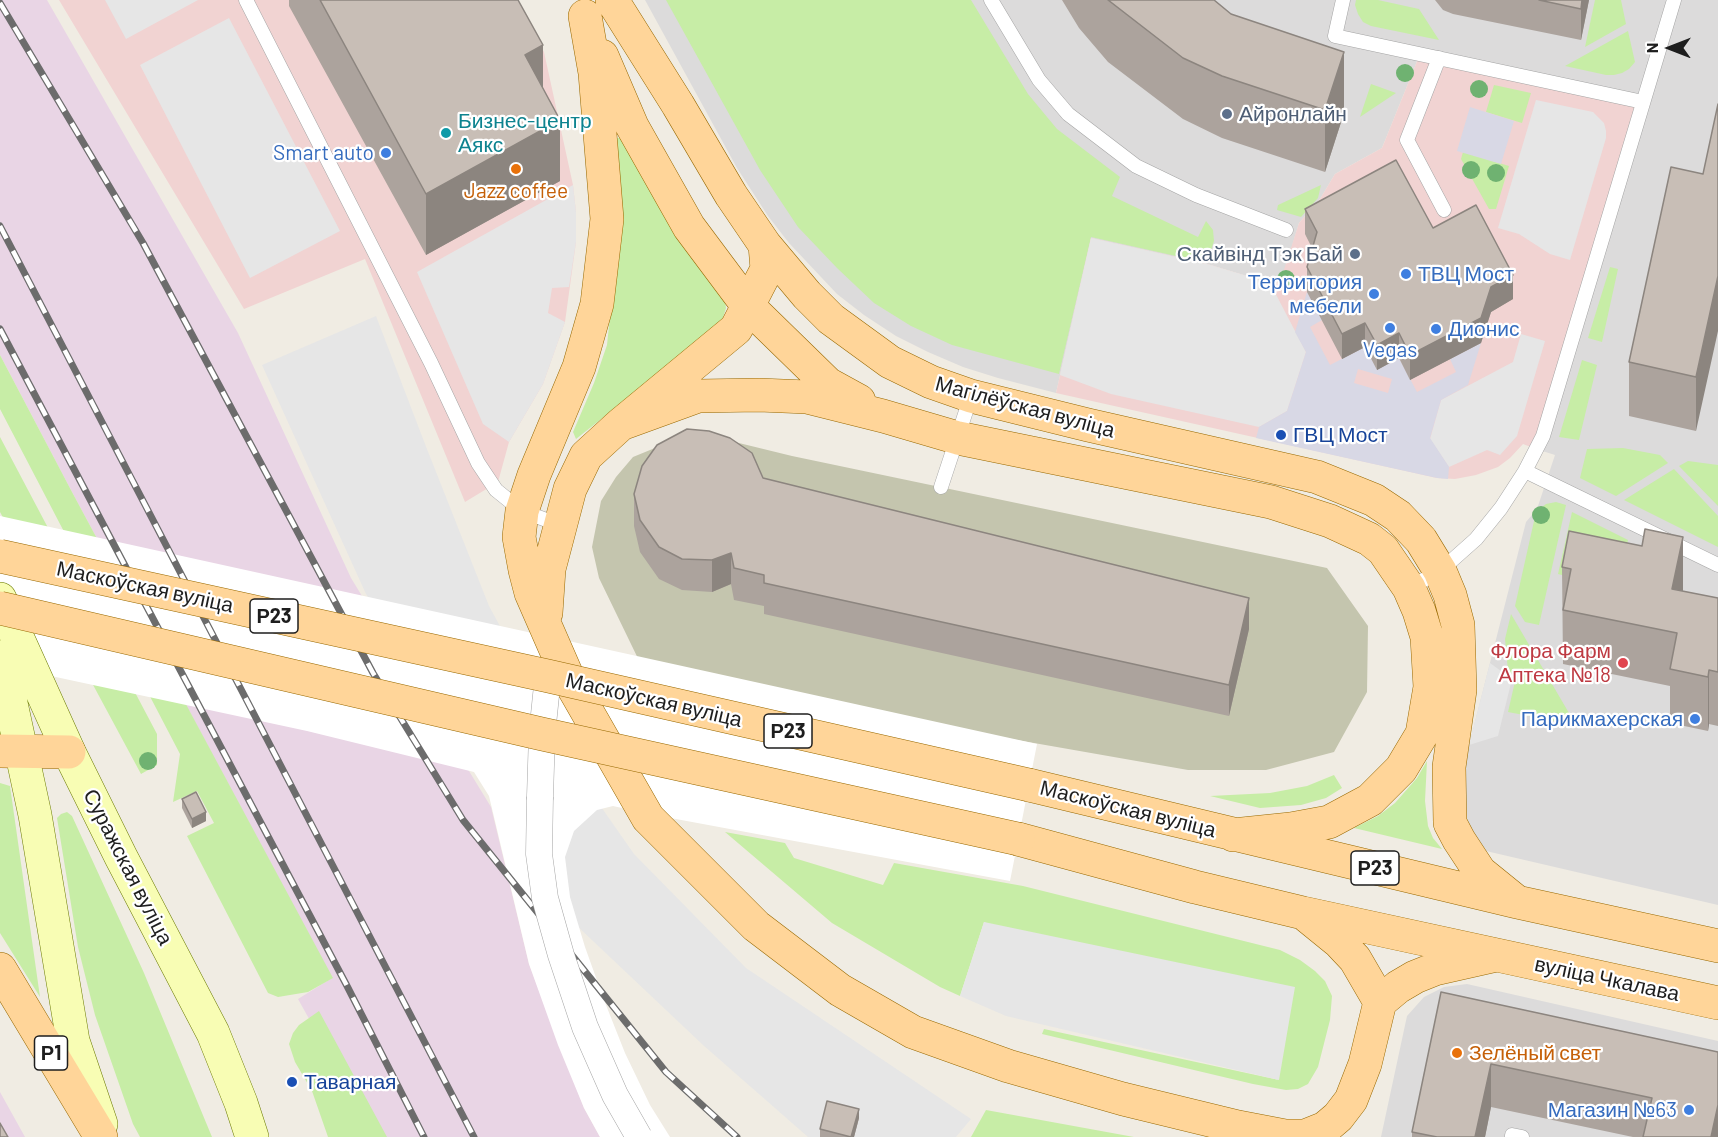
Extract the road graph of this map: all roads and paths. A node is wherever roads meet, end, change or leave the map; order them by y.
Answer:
1 (246, 0) edge
2 (991, 0) edge
3 (1343, 0) edge
4 (1674, 0) edge
5 (601, 10) edge
6 (1439, 58) junction
7 (1643, 102) junction
8 (1444, 210) dead end
9 (1286, 230) dead end
10 (765, 245) junction
11 (748, 306) junction
12 (971, 396) junction
13 (883, 416) junction
14 (621, 424) junction
15 (958, 438) junction
16 (1525, 471) junction
17 (941, 487) dead end
18 (522, 511) junction
19 (560, 525) junction
20 (0, 556) edge
21 (1718, 565) edge
22 (1440, 571) junction
23 (1409, 588) junction
24 (0, 599) edge
25 (0, 608) edge
26 (546, 624) junction
27 (0, 657) edge
28 (548, 676) junction
29 (542, 734) junction
30 (11, 751) edge
31 (69, 752) junction
32 (1233, 835) junction
33 (1517, 902) junction
34 (1303, 913) junction
35 (1718, 946) edge
36 (1497, 956) junction
37 (0, 969) edge
38 (1380, 1002) junction
39 (1718, 1003) edge
40 (1329, 1133) edge
41 (104, 1137) edge
42 (252, 1137) edge
43 (639, 1137) edge
44 (1512, 1137) edge
45 (1522, 1137) edge

1 - 18 lane
2 - 9 lane
3 - 6 lane
4 - 7 lane
5 - 10 main road, Магілёўская вуліца
5 - 11 main road
5 - 18 main road
6 - 7 lane
6 - 8 lane
7 - 16 lane
10 - 11 main road
10 - 12 main road, Магілёўская вуліца
11 - 13 main road
11 - 14 main road
12 - 15 lane
12 - 22 main road, Магілёўская вуліца
13 - 14 main road
13 - 15 main road
14 - 19 main road
15 - 17 lane
15 - 23 main road
16 - 21 lane
16 - 22 lane
18 - 19 lane
18 - 26 main road
19 - 26 main road
20 - 28 main road, Маскоўская вуліца / Р23, bridge
22 - 23 lane
22 - 33 main road, Магілёўская вуліца
23 - 32 main road
24 - 31 main road, Суражская вуліца
25 - 29 main road, bridge
26 - 40 main road
27 - 30 main road
28 - 29 street
28 - 32 main road, Маскоўская вуліца / Р23, bridge
29 - 34 main road, bridge
29 - 43 street, bridge
30 - 31 main road
30 - 41 main road
31 - 42 main road, Суражская вуліца
32 - 33 main road, Маскоўская вуліца / Р23
33 - 35 main road, Р23
34 - 36 main road
34 - 38 main road
36 - 38 main road
36 - 39 main road, вуліца Чкалава
37 - 41 main road, Р1
38 - 40 main road
44 - 45 lane

